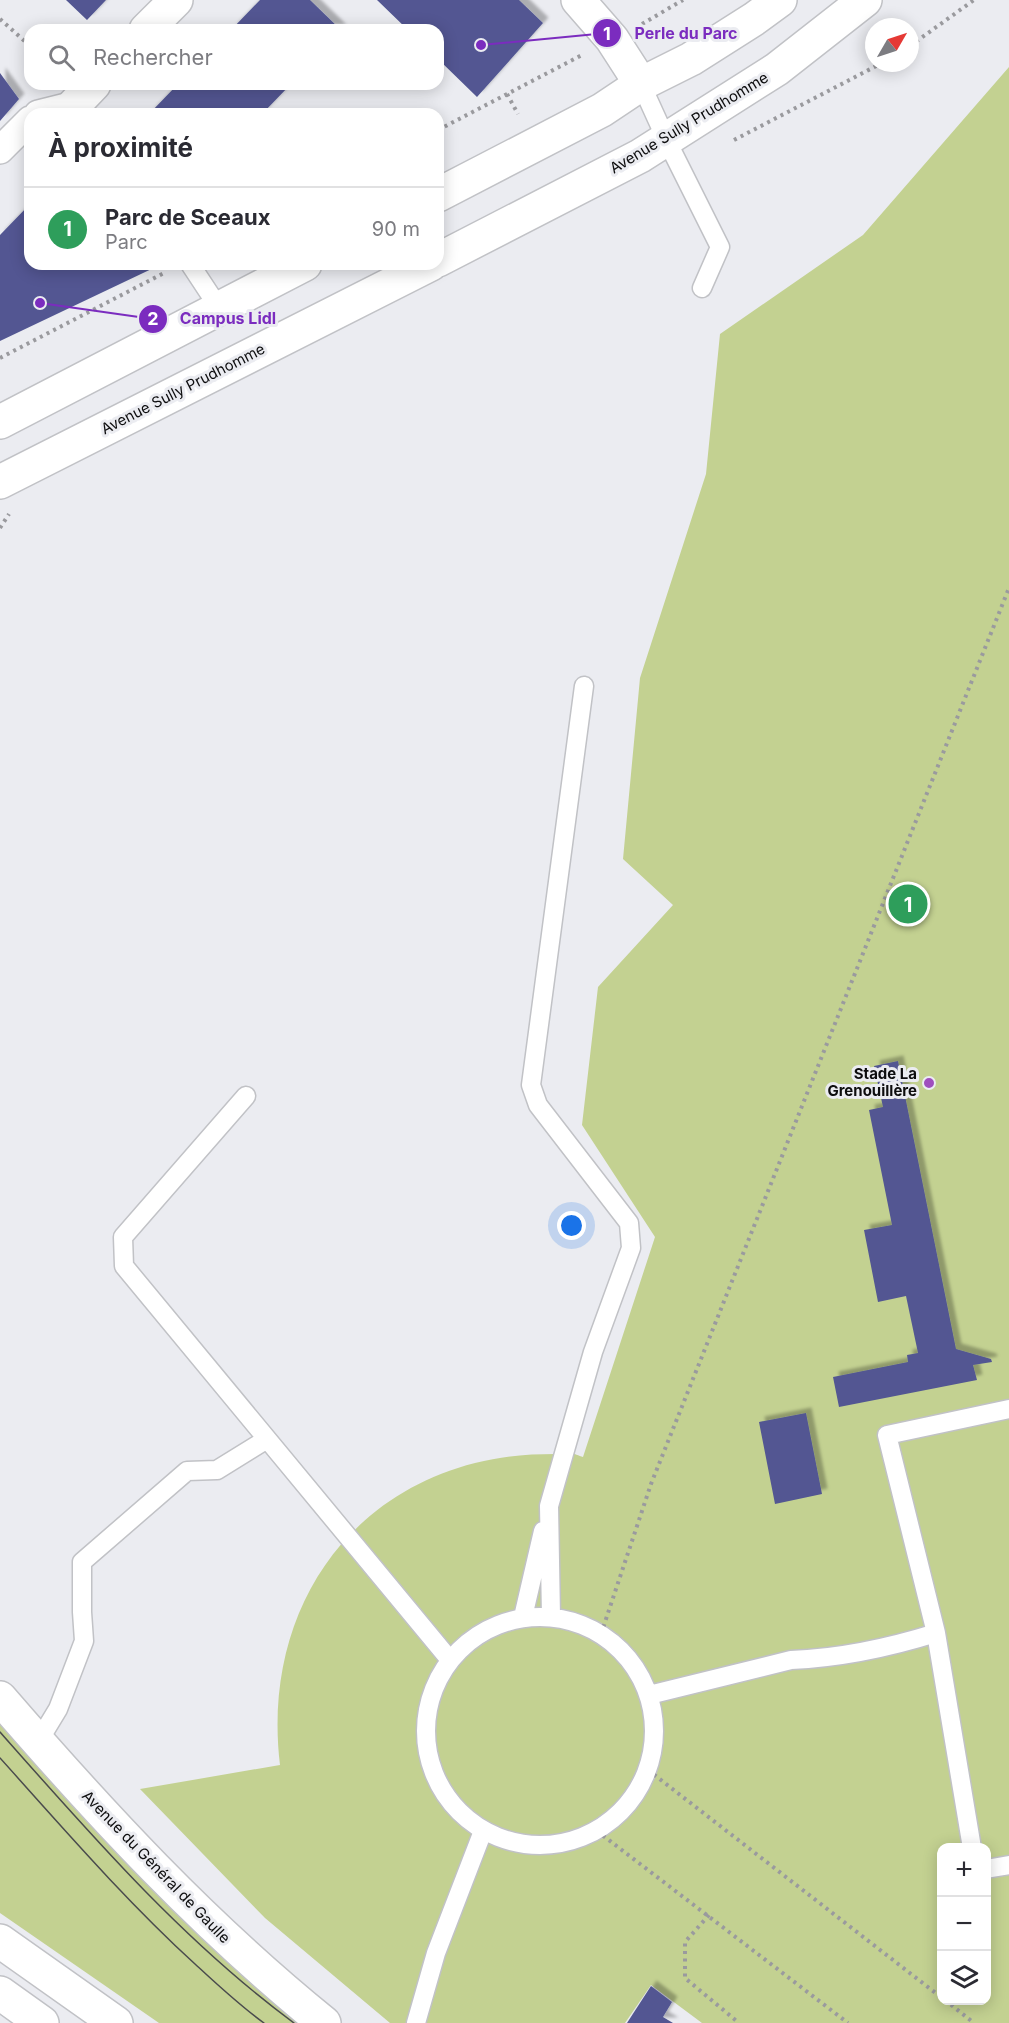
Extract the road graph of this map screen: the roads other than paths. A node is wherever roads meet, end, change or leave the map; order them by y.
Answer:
1 (176, 0) edge
2 (578, 0) edge
3 (780, 0) edge
4 (865, 0) edge
5 (153, 24) edge
6 (641, 84) junction
7 (83, 101) edge
8 (59, 108) edge
9 (24, 126) edge
10 (666, 140) junction
11 (0, 150) edge
12 (444, 192) edge
13 (444, 257) edge
14 (194, 270) edge
15 (293, 270) edge
16 (419, 270) edge
17 (702, 288) dead end
18 (219, 308) junction
19 (0, 422) edge
20 (0, 482) edge
21 (584, 686) dead end
22 (246, 1096) dead end
23 (1009, 1409) edge
24 (267, 1439) junction
25 (549, 1506) junction
26 (551, 1616) junction
27 (523, 1617) junction
28 (936, 1633) junction
29 (450, 1660) junction
30 (649, 1695) junction
31 (0, 1698) edge
32 (38, 1742) junction
33 (483, 1831) junction
34 (971, 1843) edge
35 (1009, 1865) edge
36 (991, 1868) edge
37 (0, 1941) edge
38 (0, 1994) edge
39 (42, 2023) edge
40 (116, 2023) edge
41 (324, 2023) edge
42 (416, 2023) edge

1 - 5 main road
2 - 6 main road
3 - 6 main road
4 - 10 main road, Avenue Sully Prudhomme
6 - 10 lane
6 - 12 main road
7 - 8 street
9 - 11 street
10 - 13 main road, Avenue Sully Prudhomme
10 - 17 lane
14 - 18 lane
15 - 18 main road
16 - 20 main road, Avenue Sully Prudhomme
18 - 19 main road
21 - 25 lane
22 - 24 lane
23 - 28 lane
24 - 29 lane
24 - 32 lane
25 - 26 lane
25 - 27 lane
26 - 27 lane
26 - 30 lane
27 - 29 lane
28 - 30 lane
28 - 34 lane
29 - 33 lane
30 - 33 lane
31 - 32 main road, Avenue du Général de Gaulle
32 - 41 main road, Avenue du Général de Gaulle
33 - 42 lane
35 - 36 lane
37 - 40 main road
38 - 39 main road

